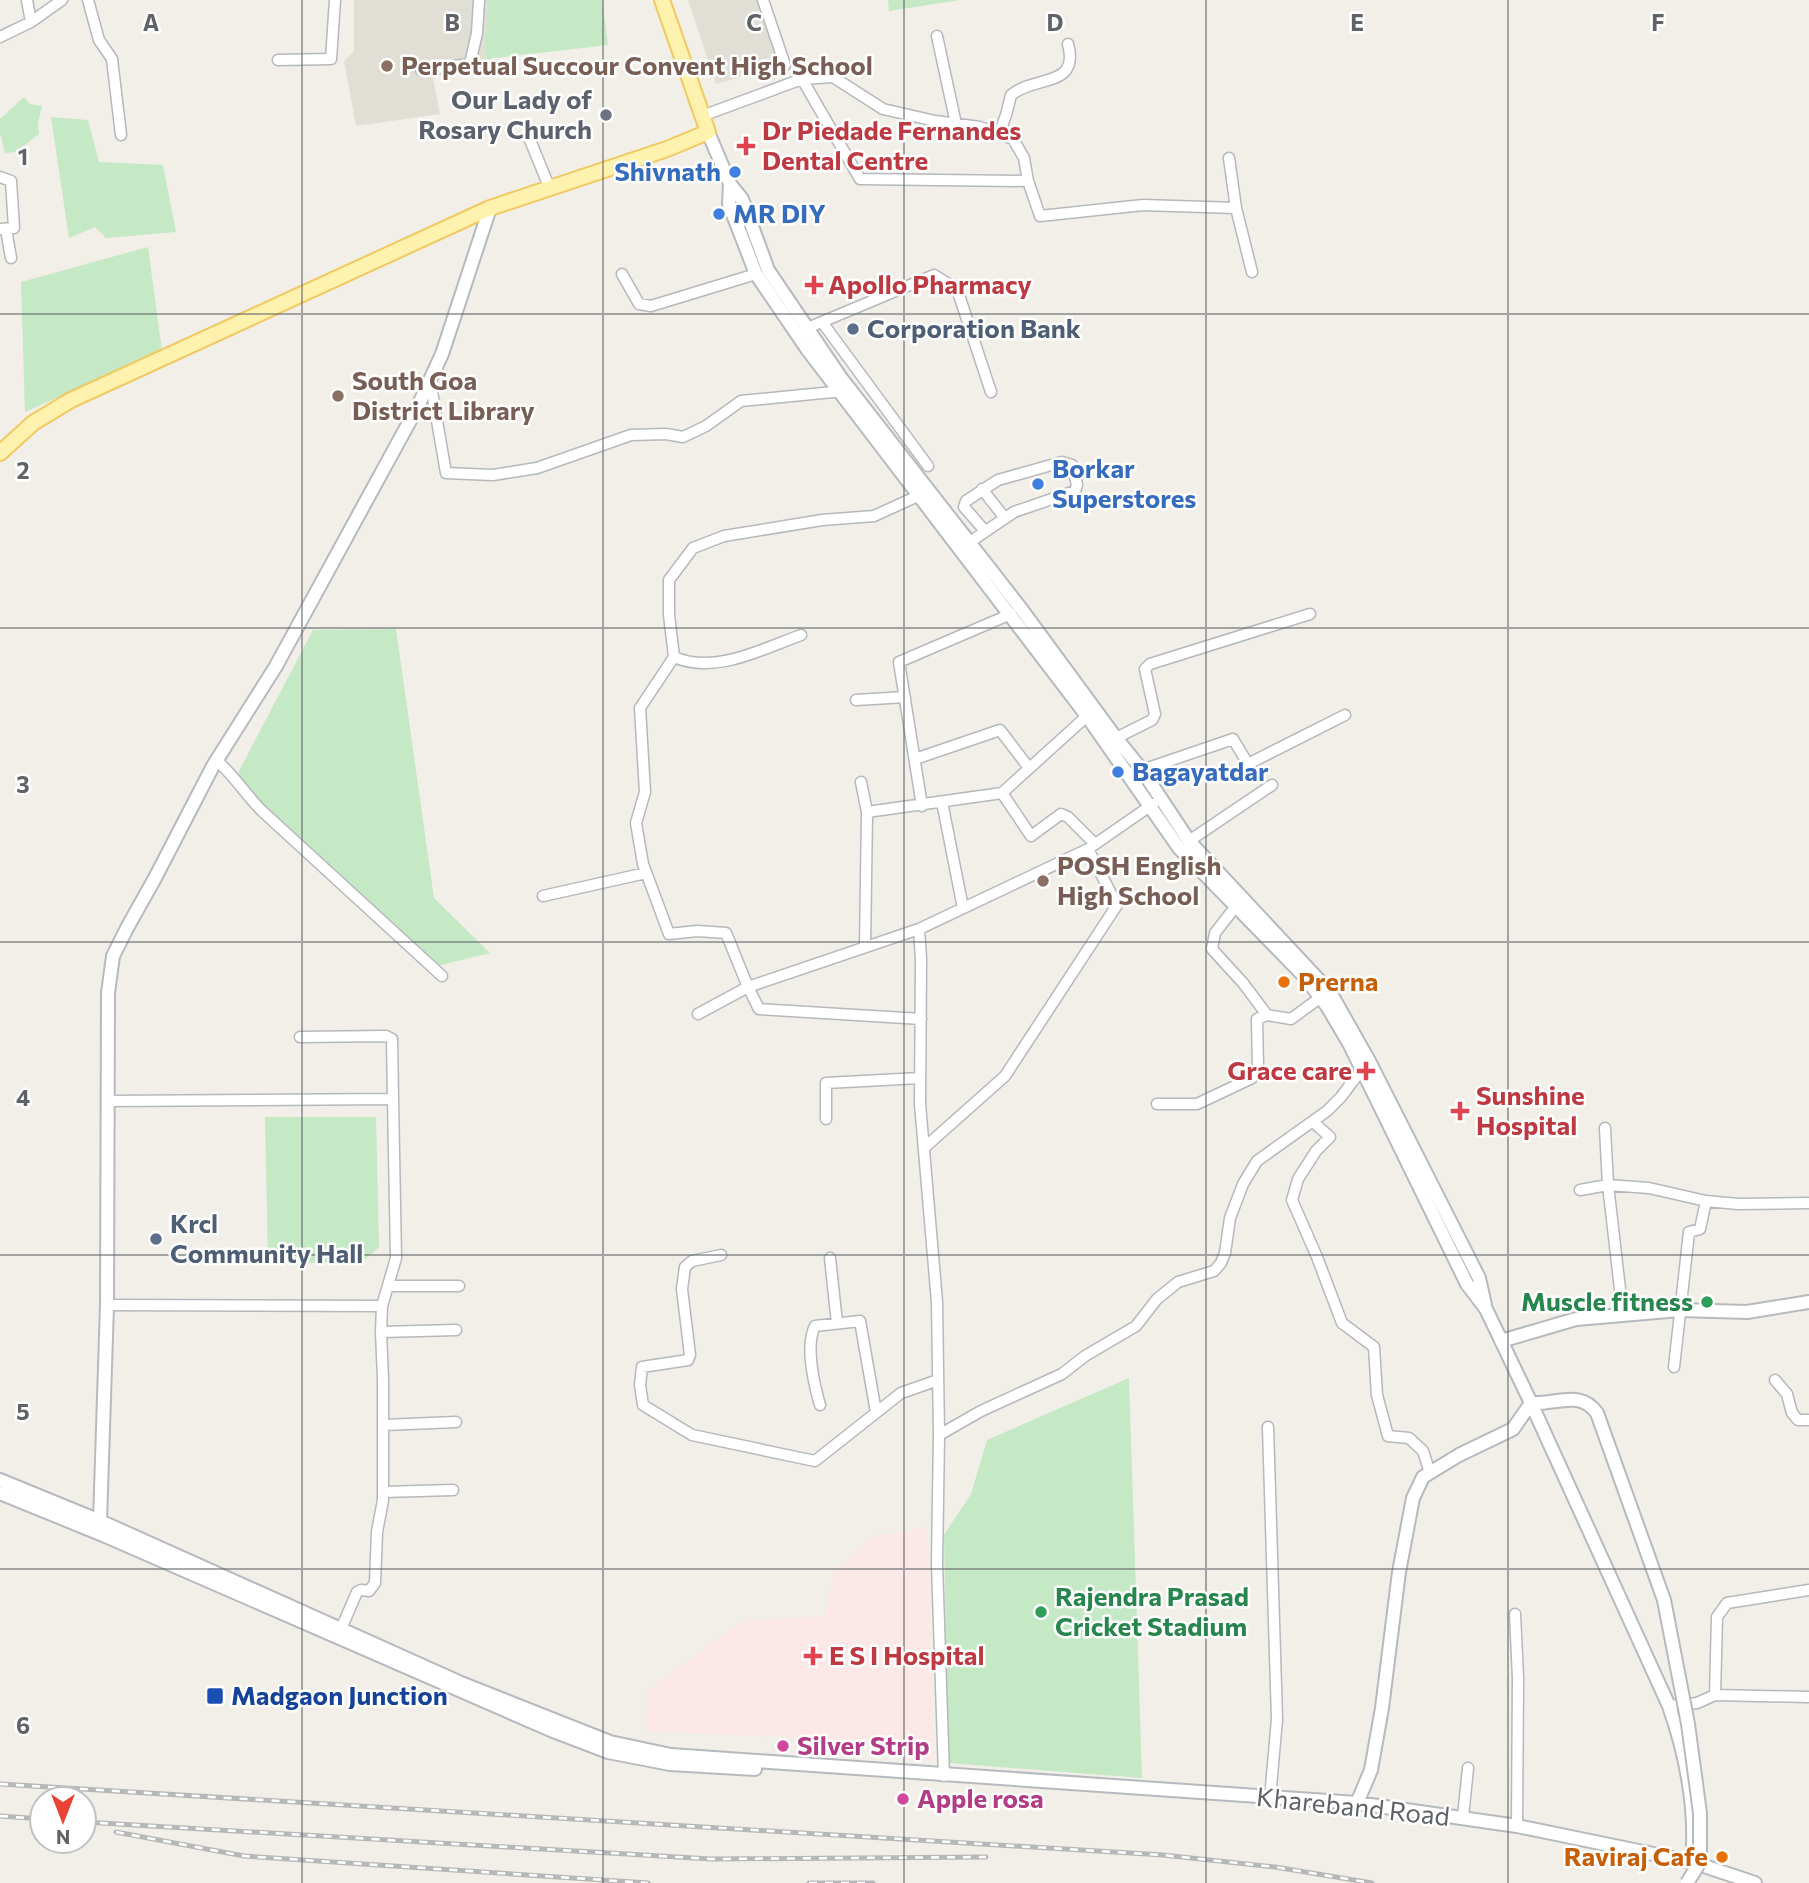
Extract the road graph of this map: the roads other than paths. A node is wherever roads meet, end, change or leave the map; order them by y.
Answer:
1 (27, 0) edge
2 (62, 0) edge
3 (88, 0) edge
4 (335, 0) edge
5 (479, 0) edge
6 (663, 0) edge
7 (763, 0) edge
8 (31, 22) junction
9 (937, 36) dead end
10 (0, 37) edge
11 (1068, 44) dead end
12 (278, 60) dead end
13 (785, 65) dead end
14 (421, 70) dead end
15 (802, 79) junction
16 (702, 116) junction
17 (956, 124) junction
18 (708, 132) junction
19 (999, 134) junction
20 (121, 135) dead end
21 (530, 139) dead end
22 (1229, 158) dead end
23 (0, 177) edge
24 (1028, 181) junction
25 (730, 184) junction
26 (550, 189) junction
27 (490, 208) junction
28 (1236, 208) junction
29 (3, 229) edge
30 (11, 258) dead end
31 (1252, 272) dead end
32 (622, 274) dead end
33 (756, 274) junction
34 (822, 322) junction
35 (806, 329) junction
36 (430, 379) junction
37 (845, 390) junction
38 (991, 393) dead end
39 (0, 453) edge
40 (928, 466) dead end
41 (982, 489) junction
42 (920, 495) junction
43 (964, 503) junction
44 (948, 514) junction
45 (1004, 517) junction
46 (985, 531) junction
47 (965, 545) junction
48 (1011, 614) junction
49 (1310, 614) dead end
50 (801, 635) dead end
51 (674, 657) junction
52 (905, 697) junction
53 (856, 700) dead end
54 (1345, 715) dead end
55 (1087, 716) junction
56 (1116, 738) junction
57 (915, 760) junction
58 (216, 761) junction
59 (1029, 768) junction
60 (1142, 770) junction
61 (861, 782) dead end
62 (1272, 785) dead end
63 (1002, 793) junction
64 (1160, 799) junction
65 (942, 802) junction
66 (922, 806) junction
67 (1149, 807) junction
68 (867, 812) junction
69 (1189, 841) junction
70 (1091, 846) junction
71 (646, 873) junction
72 (544, 896) dead end
73 (1236, 906) junction
74 (963, 908) junction
75 (919, 929) junction
76 (865, 947) junction
77 (442, 976) dead end
78 (748, 987) junction
79 (1321, 998) junction
80 (698, 1014) dead end
81 (1268, 1015) junction
82 (921, 1019) junction
83 (300, 1037) dead end
84 (1362, 1069) junction
85 (920, 1078) junction
86 (393, 1099) junction
87 (107, 1101) junction
88 (1157, 1104) dead end
89 (825, 1119) dead end
90 (1314, 1122) junction
91 (1605, 1128) dead end
92 (1400, 1136) junction
93 (923, 1148) junction
94 (1608, 1185) junction
95 (1580, 1190) dead end
96 (1706, 1201) junction
97 (1809, 1203) edge
98 (720, 1255) dead end
99 (830, 1258) dead end
100 (388, 1286) junction
101 (459, 1286) dead end
102 (1809, 1302) edge
103 (107, 1305) junction
104 (382, 1306) junction
105 (1680, 1310) junction
106 (1623, 1315) junction
107 (837, 1323) junction
108 (456, 1330) dead end
109 (380, 1332) junction
110 (1501, 1341) junction
111 (1674, 1367) dead end
112 (938, 1380) junction
113 (1775, 1380) dead end
114 (1531, 1403) junction
115 (820, 1405) dead end
116 (876, 1412) junction
117 (1809, 1420) edge
118 (456, 1422) dead end
119 (384, 1425) junction
120 (1268, 1427) dead end
121 (939, 1434) junction
122 (1430, 1473) junction
123 (0, 1480) edge
124 (453, 1490) dead end
125 (383, 1492) junction
126 (0, 1493) edge
127 (100, 1521) junction
128 (103, 1535) junction
129 (146, 1548) junction
130 (1809, 1590) edge
131 (1515, 1614) dead end
132 (341, 1629) junction
133 (1715, 1695) junction
134 (1808, 1697) edge
135 (1669, 1706) junction
136 (1468, 1768) dead end
137 (944, 1776) junction
138 (1270, 1798) junction
139 (1357, 1803) junction
140 (1463, 1817) junction
141 (1517, 1826) junction
142 (1692, 1862) junction
143 (1687, 1883) edge
144 (1755, 1883) edge

1 - 8 street
2 - 8 street
3 - 20 street
4 - 12 street
5 - 14 street
6 - 16 main road
7 - 13 street
8 - 10 street
9 - 17 street
11 - 19 street
15 - 16 street
15 - 17 street
15 - 24 street
16 - 18 main road
17 - 19 street
18 - 25 main road
18 - 26 main road
19 - 24 street
21 - 26 street
22 - 28 street
23 - 29 street
24 - 28 street
25 - 33 main road
25 - 35 main road
26 - 27 main road
27 - 36 main road
27 - 39 main road
28 - 31 street
29 - 30 street
32 - 33 street
33 - 37 main road
34 - 35 street
34 - 38 street
34 - 40 street
35 - 37 main road
36 - 37 street
36 - 58 main road
37 - 42 main road
37 - 44 main road
41 - 43 street
41 - 45 street
41 - 45 street
42 - 47 main road
42 - 51 street
43 - 44 street
43 - 46 street
44 - 47 main road
45 - 46 street
46 - 47 street
47 - 48 main road
47 - 56 main road
48 - 52 street
48 - 55 main road
49 - 56 street
50 - 51 street
51 - 71 street
52 - 53 street
52 - 57 street
54 - 60 street
55 - 59 street
55 - 67 main road
56 - 60 main road
57 - 59 street
57 - 66 street
58 - 77 street
58 - 87 main road
59 - 63 street
60 - 64 main road
61 - 68 street
62 - 69 street
63 - 65 street
63 - 70 street
64 - 67 street
64 - 69 main road
65 - 66 street
65 - 74 street
66 - 68 street
67 - 70 street
67 - 73 main road
68 - 76 street
69 - 92 main road
70 - 74 street
70 - 93 street
71 - 72 street
71 - 78 street
73 - 79 main road
73 - 81 street
74 - 75 street
75 - 76 street
75 - 82 street
76 - 78 street
78 - 80 street
78 - 82 street
79 - 81 street
79 - 84 main road
81 - 88 street
82 - 85 street
83 - 86 street
84 - 90 street
84 - 92 main road
85 - 89 street
85 - 93 street
86 - 87 street
86 - 100 street
87 - 103 main road
90 - 121 street
90 - 122 street
91 - 94 street
92 - 110 main road
93 - 112 street
94 - 95 street
94 - 96 street
94 - 106 street
96 - 97 street
96 - 105 street
98 - 116 street
99 - 107 street
100 - 101 street
100 - 104 street
102 - 105 main road
103 - 104 street
103 - 127 main road
104 - 109 street
105 - 106 main road
105 - 111 street
106 - 110 main road
107 - 115 street
107 - 116 street
108 - 109 street
109 - 119 street
110 - 114 main road
112 - 116 street
112 - 121 street
113 - 117 street
114 - 122 main road
114 - 135 main road
114 - 143 main road, bridge
118 - 119 street
119 - 125 street
120 - 138 street
121 - 137 street
122 - 139 main road
123 - 127 main road
124 - 125 street
125 - 132 street
126 - 128 main road
127 - 128 main road
127 - 129 main road
128 - 129 main road
129 - 132 main road
129 - 137 main road
130 - 133 street
131 - 141 street
132 - 137 main road
133 - 134 street
133 - 135 street
135 - 142 main road
136 - 140 street
137 - 138 main road, Khareband Road
138 - 139 main road, Khareband Road
139 - 140 main road, Khareband Road
140 - 141 main road, Khareband Road
141 - 142 main road, Khareband Road
142 - 144 main road, Khareband Road

